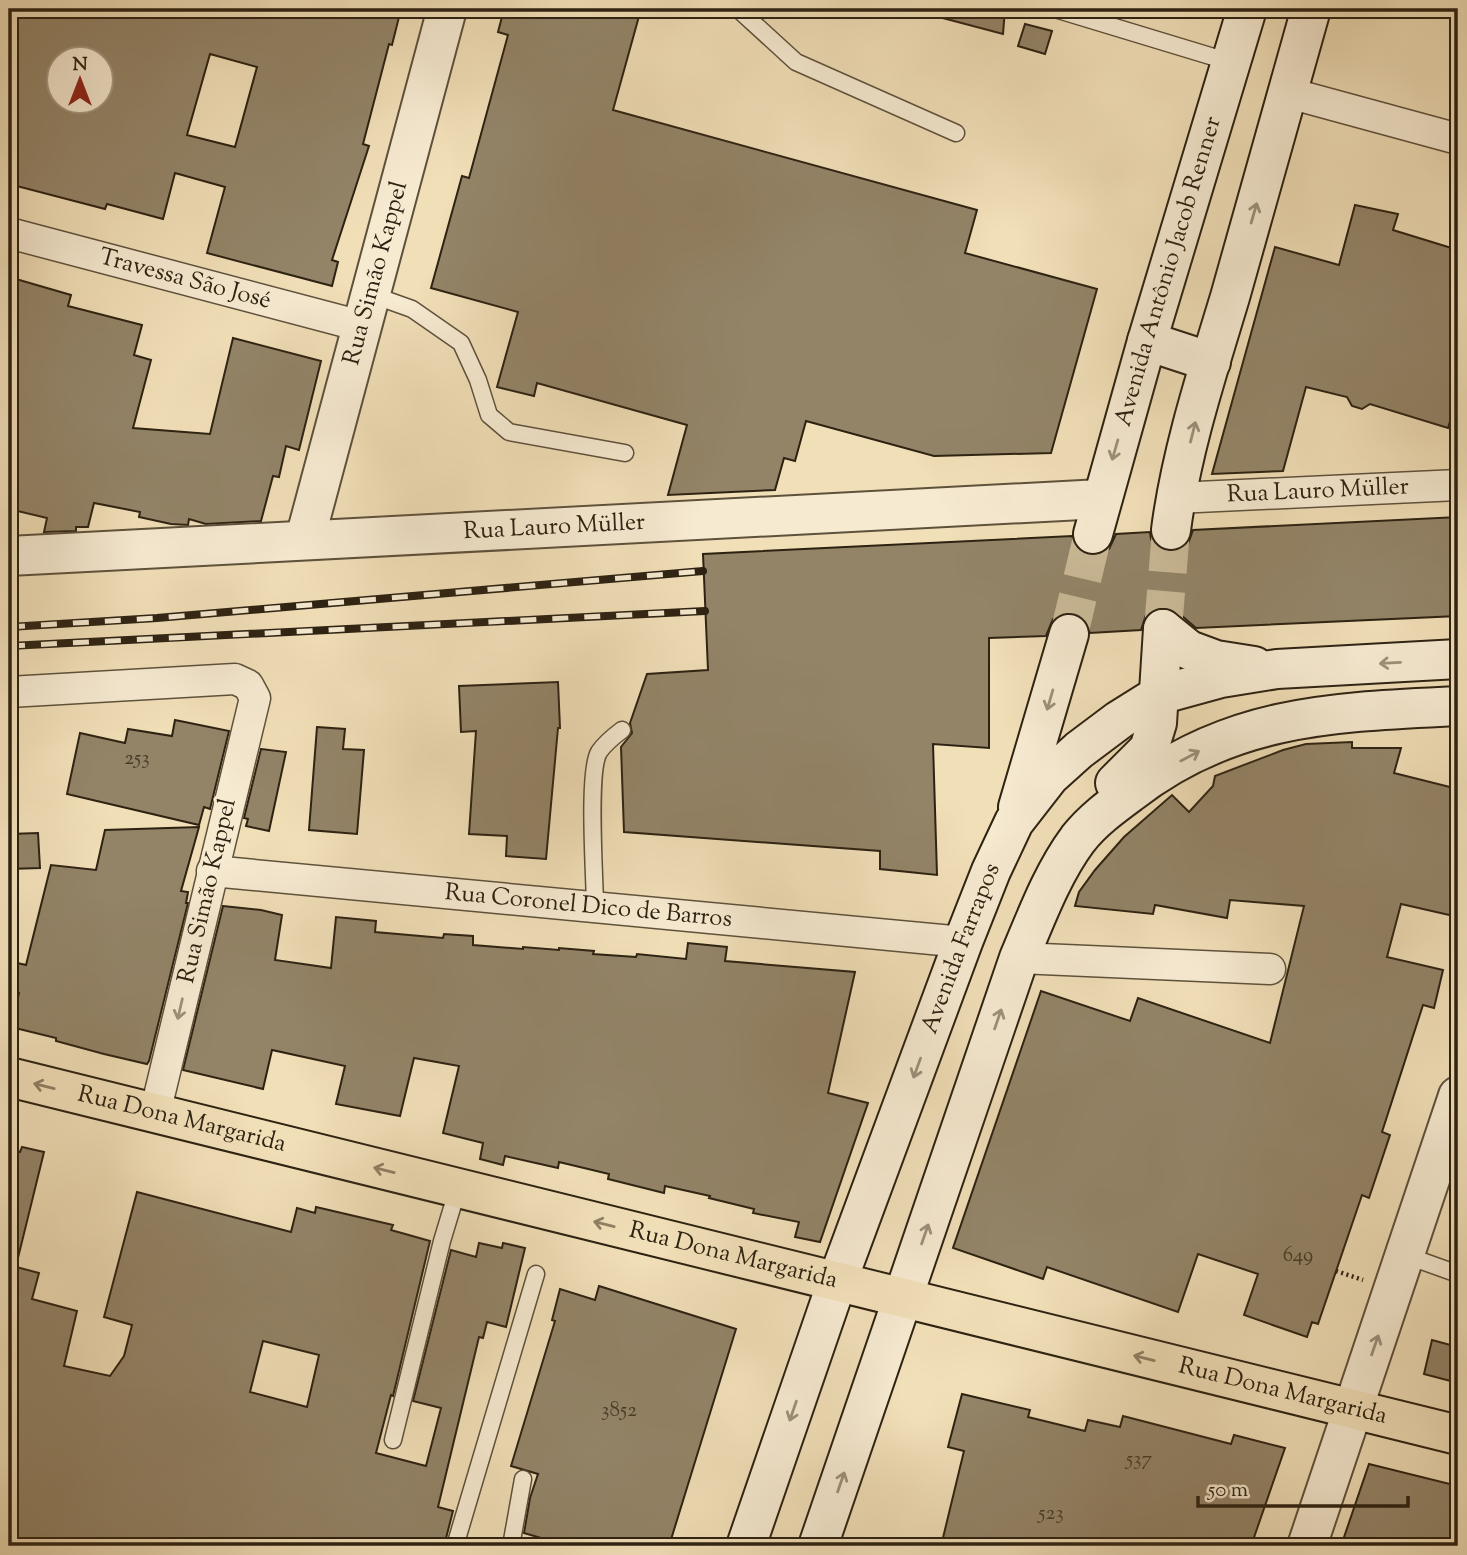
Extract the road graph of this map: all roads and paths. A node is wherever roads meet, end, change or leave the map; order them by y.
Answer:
1 (447, 9) edge
2 (738, 9) edge
3 (1055, 9) edge
4 (1247, 9) edge
5 (1307, 12) edge
6 (1231, 63) junction
7 (1289, 93) junction
8 (956, 133) dead end
9 (1458, 139) edge
10 (9, 233) edge
11 (366, 310) junction
12 (1147, 341) junction
13 (1211, 362) junction
14 (625, 453) dead end
15 (1458, 485) edge
16 (1173, 514) joint
17 (1097, 516) joint
18 (304, 539) junction
19 (9, 556) edge
20 (1069, 634) tunnel mouth
21 (1458, 659) edge
22 (1276, 669) junction
23 (9, 692) edge
24 (1158, 695) junction
25 (1458, 706) edge
26 (622, 730) dead end
27 (1094, 821) junction
28 (1014, 822) junction
29 (212, 871) junction
30 (595, 908) junction
31 (963, 942) junction
32 (1019, 958) junction
33 (1270, 969) dead end
34 (9, 1077) edge
35 (1458, 1096) edge
36 (155, 1113) junction
37 (458, 1188) junction
38 (1405, 1255) junction
39 (536, 1274) dead end
40 (1458, 1274) edge
41 (837, 1282) junction
42 (903, 1299) junction
43 (1353, 1410) junction
44 (1458, 1435) edge
45 (393, 1440) dead end
46 (523, 1479) dead end
47 (455, 1546) edge
48 (511, 1546) edge
49 (746, 1546) edge
50 (818, 1546) edge
51 (1307, 1546) edge

1 - 11 main road, Rua Simão Kappel
2 - 8 lane
3 - 6 lane
4 - 6 main road, Avenida Antônio Jacob Renner
5 - 7 main road
6 - 12 main road, Avenida Antônio Jacob Renner
7 - 9 street
13 -> 7 main road
10 - 11 street, Travessa São José
11 - 14 lane
11 - 18 main road, Rua Simão Kappel
12 - 13 main road
12 -> 17 main road, Avenida Antônio Jacob Renner
16 -> 13 main road
15 - 16 street, Rua Lauro Müller
17 - 18 main road, Rua Lauro Müller
18 - 19 main road, Rua Lauro Müller
20 -> 28 main road
21 -> 22 main road, Avenida Farrapos
22 - 24 main road, Avenida Farrapos
22 - 24 main road
23 - 29 street, Rua Simão Kappel
24 - 27 main road
24 - 28 main road, Avenida Farrapos
27 -> 25 main road
26 - 30 lane
27 - 32 main road
28 - 31 main road, Avenida Farrapos
29 - 30 street, Rua Coronel Dico de Barros
29 -> 36 street, Rua Simão Kappel
30 - 31 street, Rua Coronel Dico de Barros
31 -> 41 main road, Avenida Farrapos
32 - 33 street
42 -> 32 main road
36 -> 34 main road, Rua Dona Margarida
35 - 38 main road
37 -> 36 main road, Rua Dona Margarida
41 -> 37 main road, Rua Dona Margarida
37 - 45 lane
38 - 40 lane
43 -> 38 main road
39 - 47 lane
41 - 42 main road, Rua Dona Margarida
41 -> 49 main road, Avenida Farrapos
43 -> 42 main road, Rua Dona Margarida
50 -> 42 main road
43 - 44 main road, Rua Dona Margarida
43 - 51 main road
46 - 48 lane

